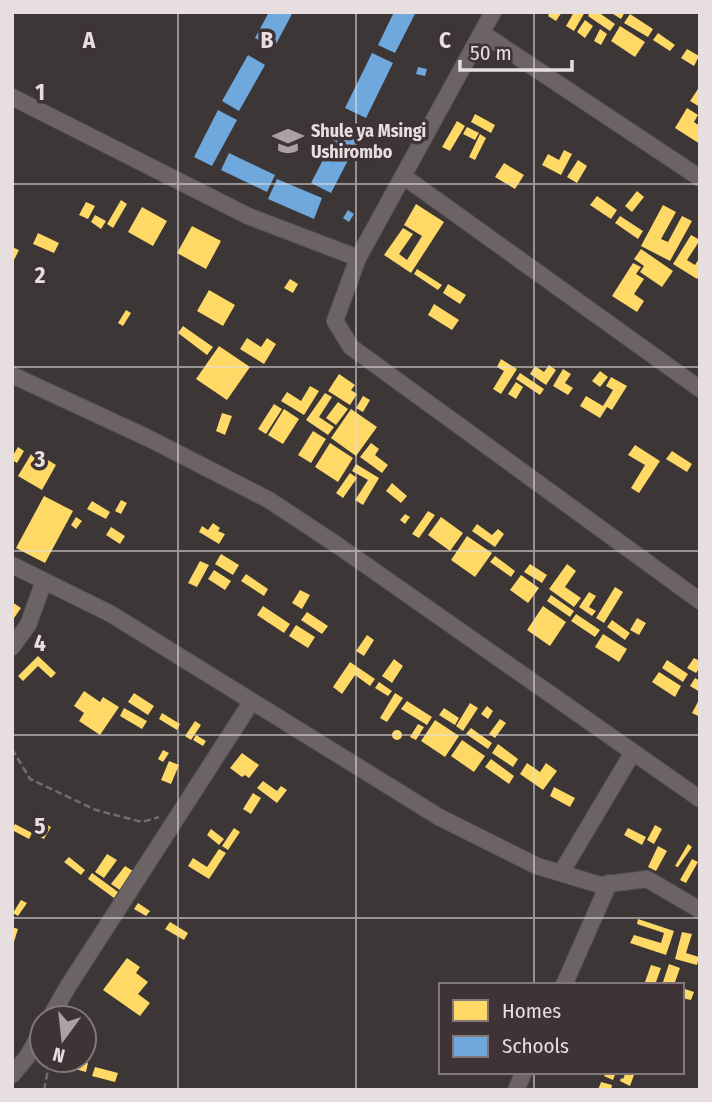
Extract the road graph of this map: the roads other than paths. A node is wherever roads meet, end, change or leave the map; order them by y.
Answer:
1 (493, 12) edge
2 (482, 33) junction
3 (12, 97) edge
4 (403, 176) junction
5 (700, 178) edge
6 (358, 258) junction
7 (12, 375) edge
8 (700, 389) edge
9 (12, 565) edge
10 (44, 581) junction
11 (700, 601) edge
12 (12, 647) edge
13 (252, 701) junction
14 (633, 752) junction
15 (700, 799) edge
16 (561, 873) junction
17 (609, 883) junction
18 (700, 910) edge
19 (565, 983) edge
20 (59, 1004) edge
21 (28, 1054) edge
22 (12, 1074) edge
23 (523, 1074) edge
24 (516, 1090) edge

1 - 2 street
2 - 4 street
2 - 5 street
3 - 6 street
4 - 6 street
4 - 8 street
6 - 11 street
7 - 14 street
9 - 10 street
10 - 12 street
10 - 13 street
13 - 16 street
13 - 20 street
14 - 15 street
14 - 16 street
16 - 17 street
17 - 18 street
17 - 19 street
21 - 22 street
23 - 24 street

